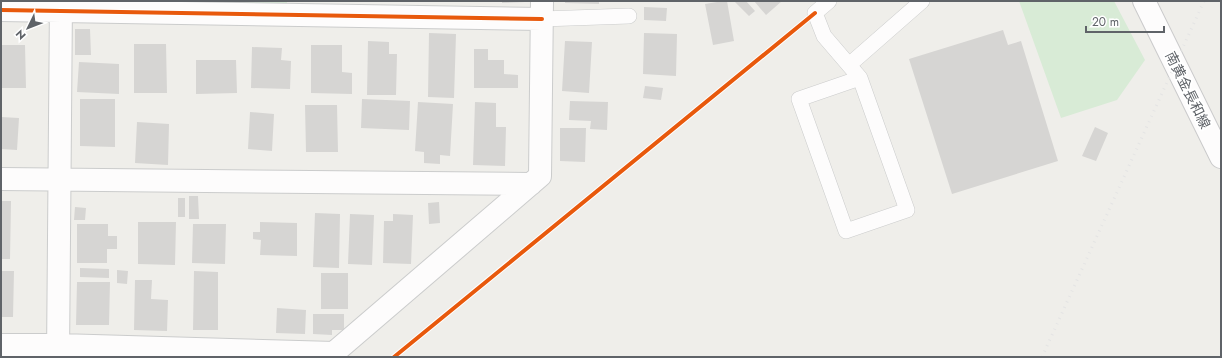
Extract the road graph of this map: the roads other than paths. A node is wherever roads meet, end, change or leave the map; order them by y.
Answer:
1 (829, 1) edge
2 (922, 1) edge
3 (1144, 1) edge
4 (61, 6) edge
5 (1, 10) edge
6 (542, 10) edge
7 (628, 16) dead end
8 (849, 65) junction
9 (860, 78) junction
10 (1221, 157) edge
11 (1, 179) edge
12 (59, 180) junction
13 (531, 184) junction
14 (1, 344) edge
15 (58, 351) edge
16 (332, 355) edge

1 - 8 lane
2 - 8 lane
3 - 10 street, 南黄金長和線
4 - 5 street
4 - 6 street
4 - 12 street
6 - 7 lane
6 - 13 street
8 - 9 lane
9 - 9 lane
11 - 12 street
12 - 13 street
12 - 15 street
13 - 16 street
14 - 15 street
15 - 16 street

